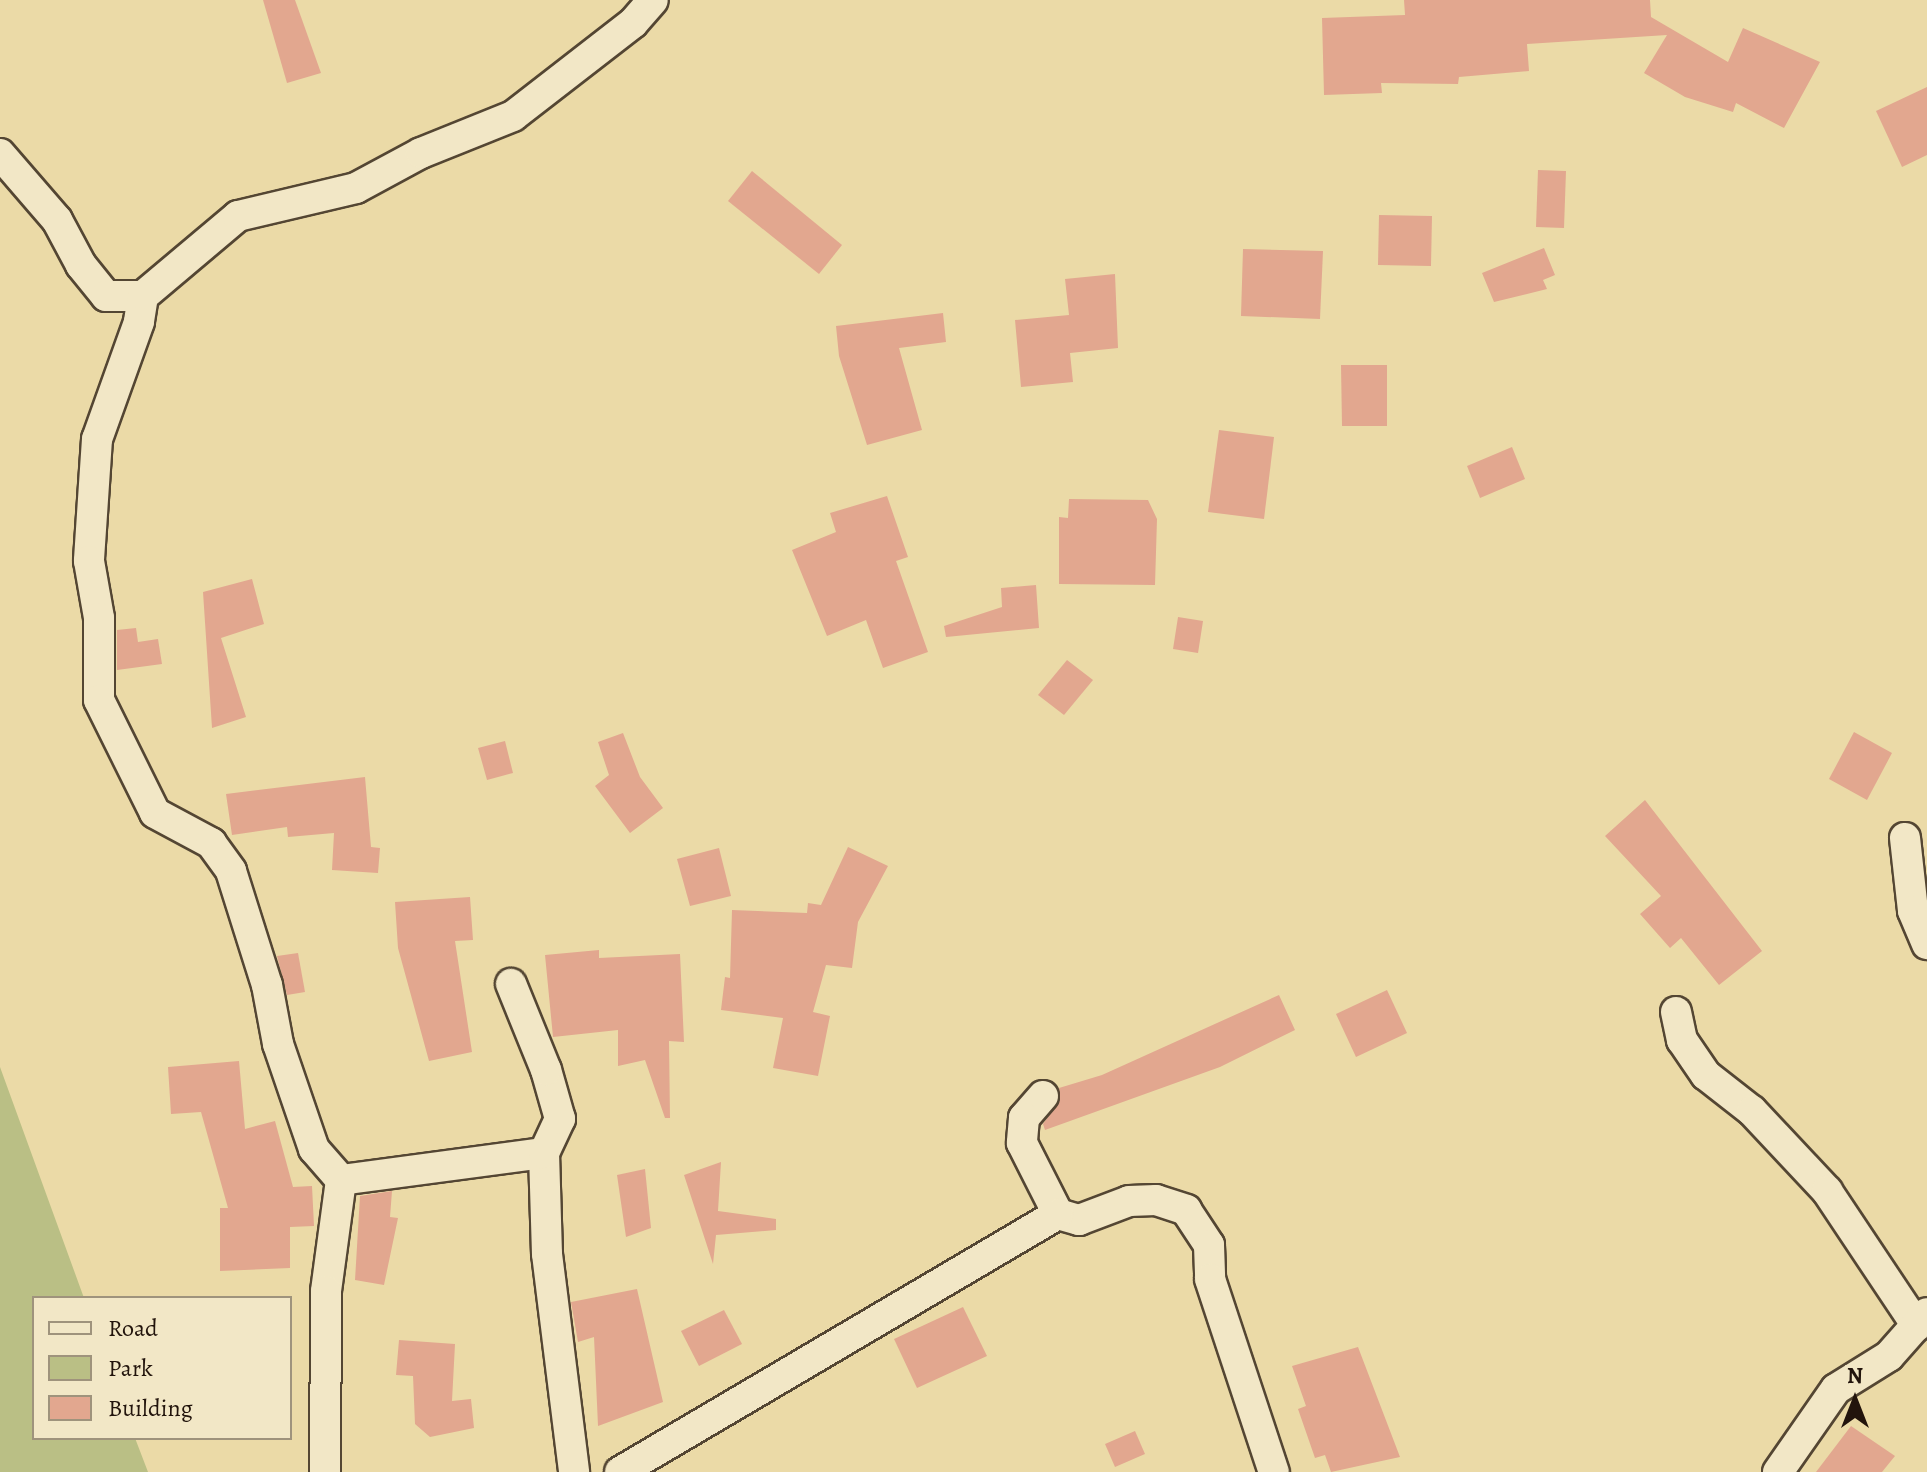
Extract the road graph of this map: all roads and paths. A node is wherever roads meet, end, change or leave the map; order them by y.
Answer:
1 (653, 0) edge
2 (0, 154) edge
3 (143, 296) junction
4 (1905, 838) dead end
5 (1927, 944) edge
6 (511, 984) dead end
7 (1676, 1012) dead end
8 (1043, 1096) dead end
9 (544, 1153) junction
10 (341, 1180) junction
11 (1058, 1214) junction
12 (1922, 1319) edge
13 (325, 1472) edge
14 (574, 1472) edge
15 (620, 1472) edge
16 (1274, 1472) edge
17 (1778, 1472) edge

1 - 3 street
2 - 3 street
3 - 10 street
4 - 5 street
6 - 9 street
7 - 12 street
8 - 11 street
9 - 10 street
9 - 14 street
10 - 13 street
11 - 15 street
11 - 16 street
12 - 17 street

